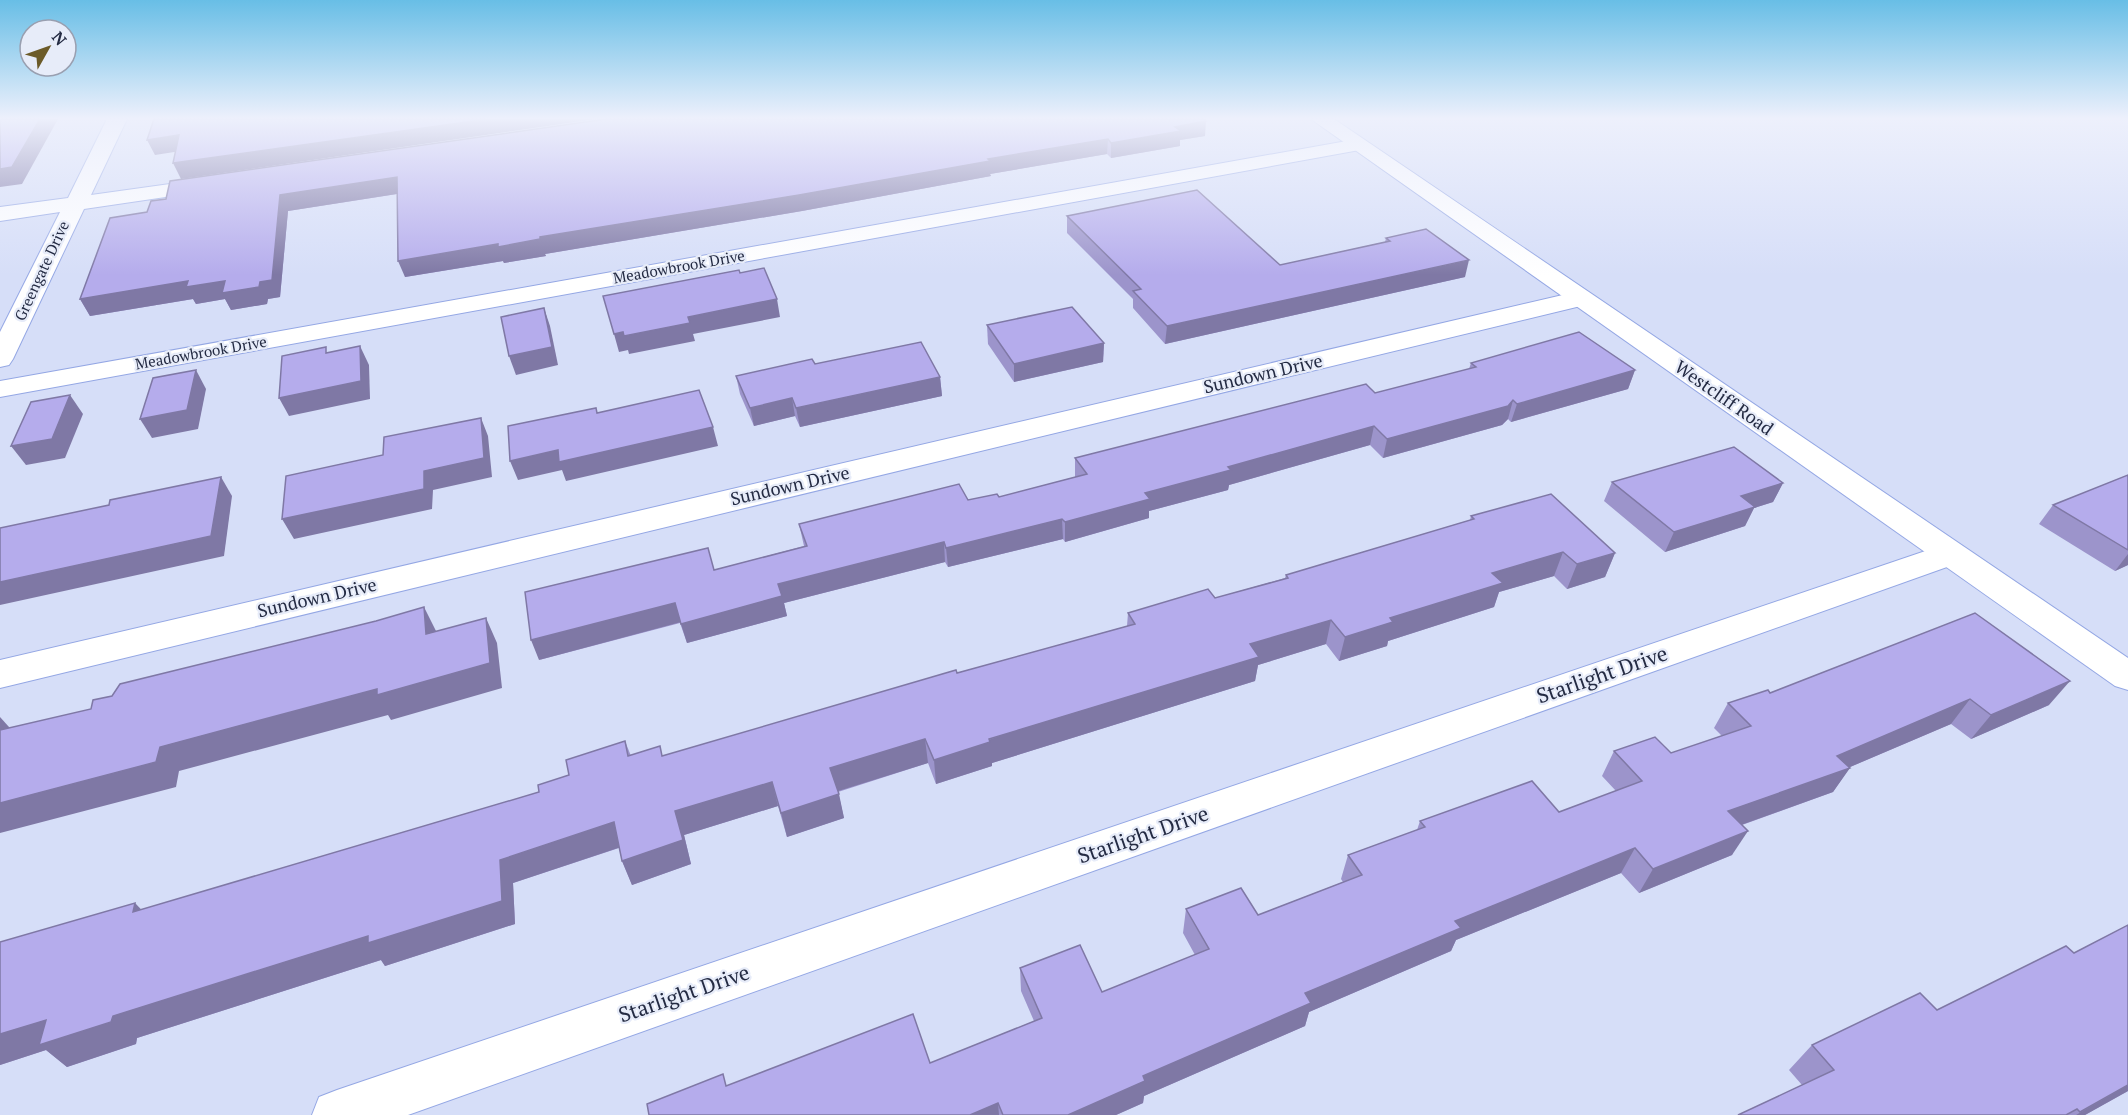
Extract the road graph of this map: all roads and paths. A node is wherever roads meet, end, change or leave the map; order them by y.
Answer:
1 (91, 171) edge
2 (1208, 171) edge
3 (1397, 171) edge
4 (237, 180) edge
5 (74, 204) junction
6 (0, 214) edge
7 (1580, 299) junction
8 (0, 359) edge
9 (0, 389) edge
10 (1949, 554) junction
11 (2124, 668) edge
12 (0, 674) edge
13 (337, 1115) edge

1 - 5 street, Greengate Drive
2 - 9 street, Meadowbrook Drive
3 - 7 street, Westcliff Road
4 - 5 street
5 - 6 street
5 - 8 street, Greengate Drive
7 - 10 street, Westcliff Road
7 - 12 street, Sundown Drive
10 - 11 street, Westcliff Road
10 - 13 street, Starlight Drive

